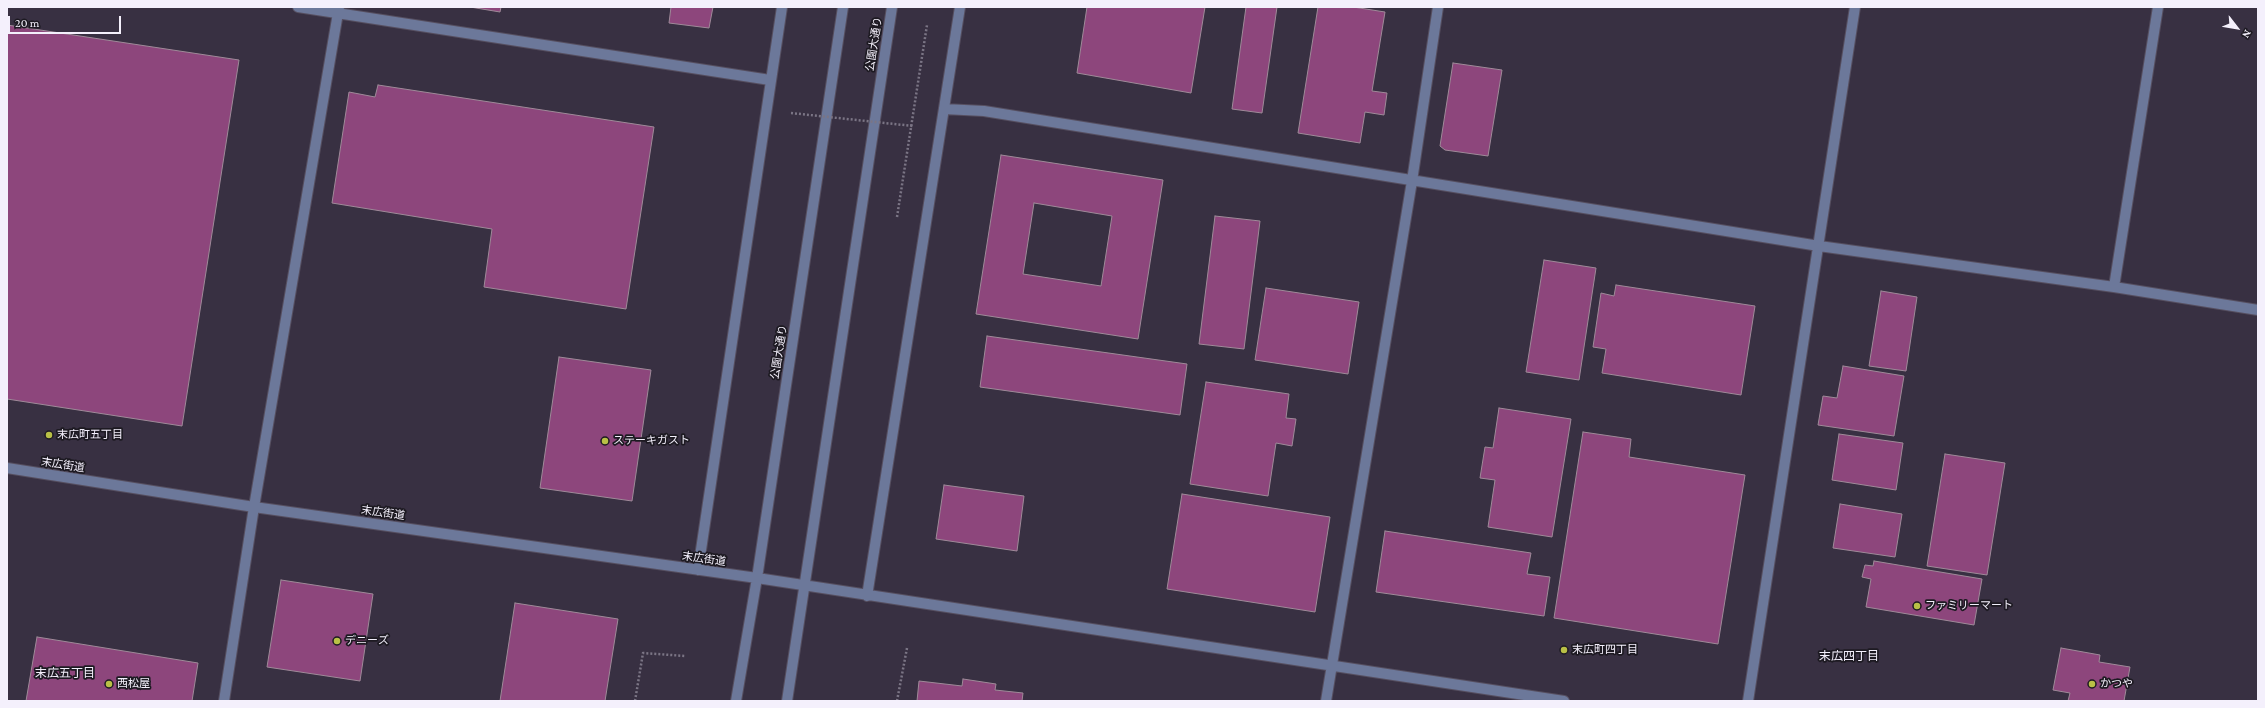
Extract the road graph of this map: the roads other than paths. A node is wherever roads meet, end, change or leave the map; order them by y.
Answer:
1 (298, 7) edge
2 (782, 7) edge
3 (843, 7) edge
4 (892, 7) edge
5 (960, 7) edge
6 (1438, 7) edge
7 (1855, 7) edge
8 (2158, 7) edge
9 (338, 10) edge
10 (770, 80) junction
11 (944, 110) junction
12 (1412, 181) junction
13 (1819, 246) junction
14 (2114, 287) junction
15 (2258, 310) edge
16 (7, 468) edge
17 (254, 507) junction
18 (698, 570) junction
19 (757, 578) junction
20 (804, 587) junction
21 (867, 596) junction
22 (1332, 666) junction
23 (224, 701) edge
24 (736, 701) edge
25 (787, 701) edge
26 (1326, 701) edge
27 (1564, 701) edge
28 (1748, 701) edge

1 - 9 street
2 - 10 street
3 - 19 street, 公園大通り
4 - 20 street, 公園大通り
5 - 11 street
6 - 12 street
7 - 13 street
8 - 14 street
9 - 10 street
9 - 17 street
10 - 18 street
11 - 12 street
11 - 21 street
12 - 13 street
12 - 22 street
13 - 14 street
13 - 28 street
14 - 15 street
16 - 17 street, 末広街道
17 - 18 street, 末広街道
17 - 23 street
18 - 19 street, 末広街道
19 - 20 street, 末広街道
19 - 24 street, 公園大通り
20 - 21 street, 末広街道
20 - 25 street, 公園大通り
21 - 22 street, 末広街道
22 - 26 street
22 - 27 street, 末広街道

